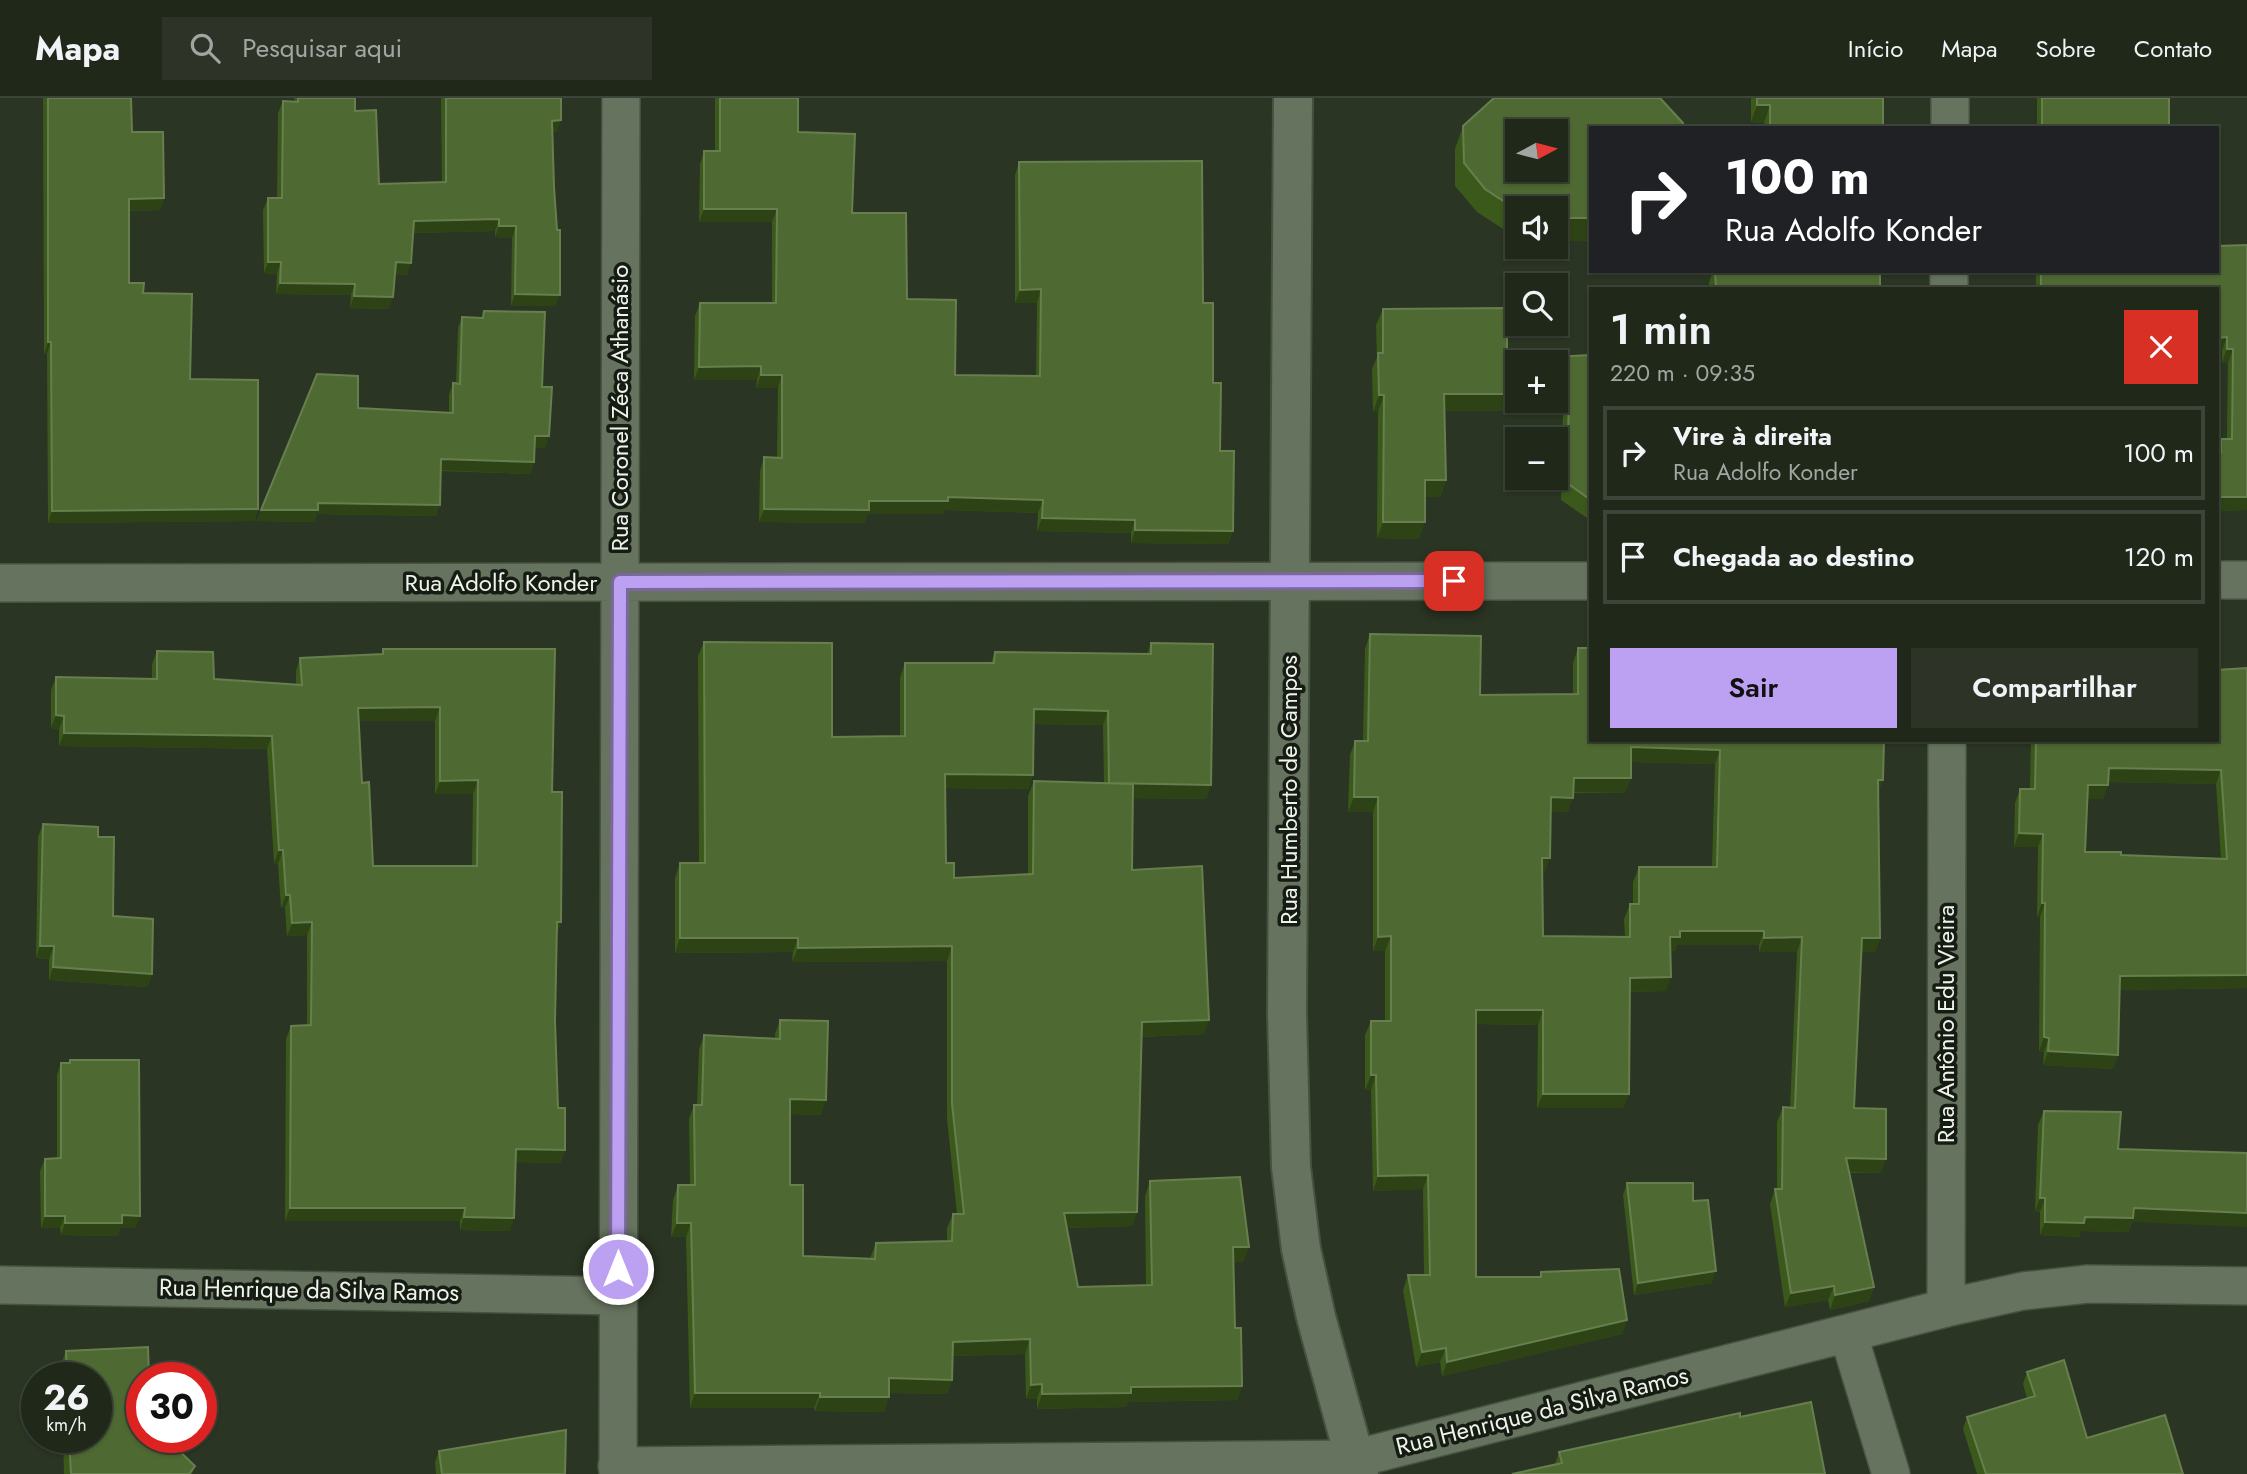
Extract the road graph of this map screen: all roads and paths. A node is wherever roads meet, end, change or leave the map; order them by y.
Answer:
1 (621, 98) edge
2 (1293, 98) edge
3 (1950, 98) edge
4 (1950, 126) edge
5 (2219, 580) edge
6 (2247, 580) edge
7 (1289, 581) junction
8 (1589, 581) edge
9 (620, 582) junction
10 (0, 583) edge
11 (1947, 742) edge
12 (0, 1285) edge
13 (2247, 1286) edge
14 (618, 1296) junction
15 (1946, 1308) junction
16 (1848, 1333) junction
17 (1356, 1467) edge
18 (617, 1470) edge
19 (1891, 1474) edge

1 - 9 street, Rua Coronel Zéca Athanásio
2 - 7 main road, Rua Humberto de Campos
3 - 4 street
5 - 6 street
7 - 8 street, Rua Adolfo Konder
7 - 9 street, Rua Adolfo Konder
7 - 17 main road, Rua Humberto de Campos
9 - 10 street, Rua Adolfo Konder
9 - 14 street, Rua Coronel Zéca Athanásio
11 - 15 street, Rua Antônio Edu Vieira
12 - 14 street, Rua Henrique da Silva Ramos
13 - 15 street, Rua Henrique da Silva Ramos
14 - 18 street, Rua Coronel Zéca Athanásio
15 - 16 street, Rua Henrique da Silva Ramos
16 - 17 street, Rua Henrique da Silva Ramos
16 - 19 street
17 - 18 street, Rua Henrique da Silva Ramos

